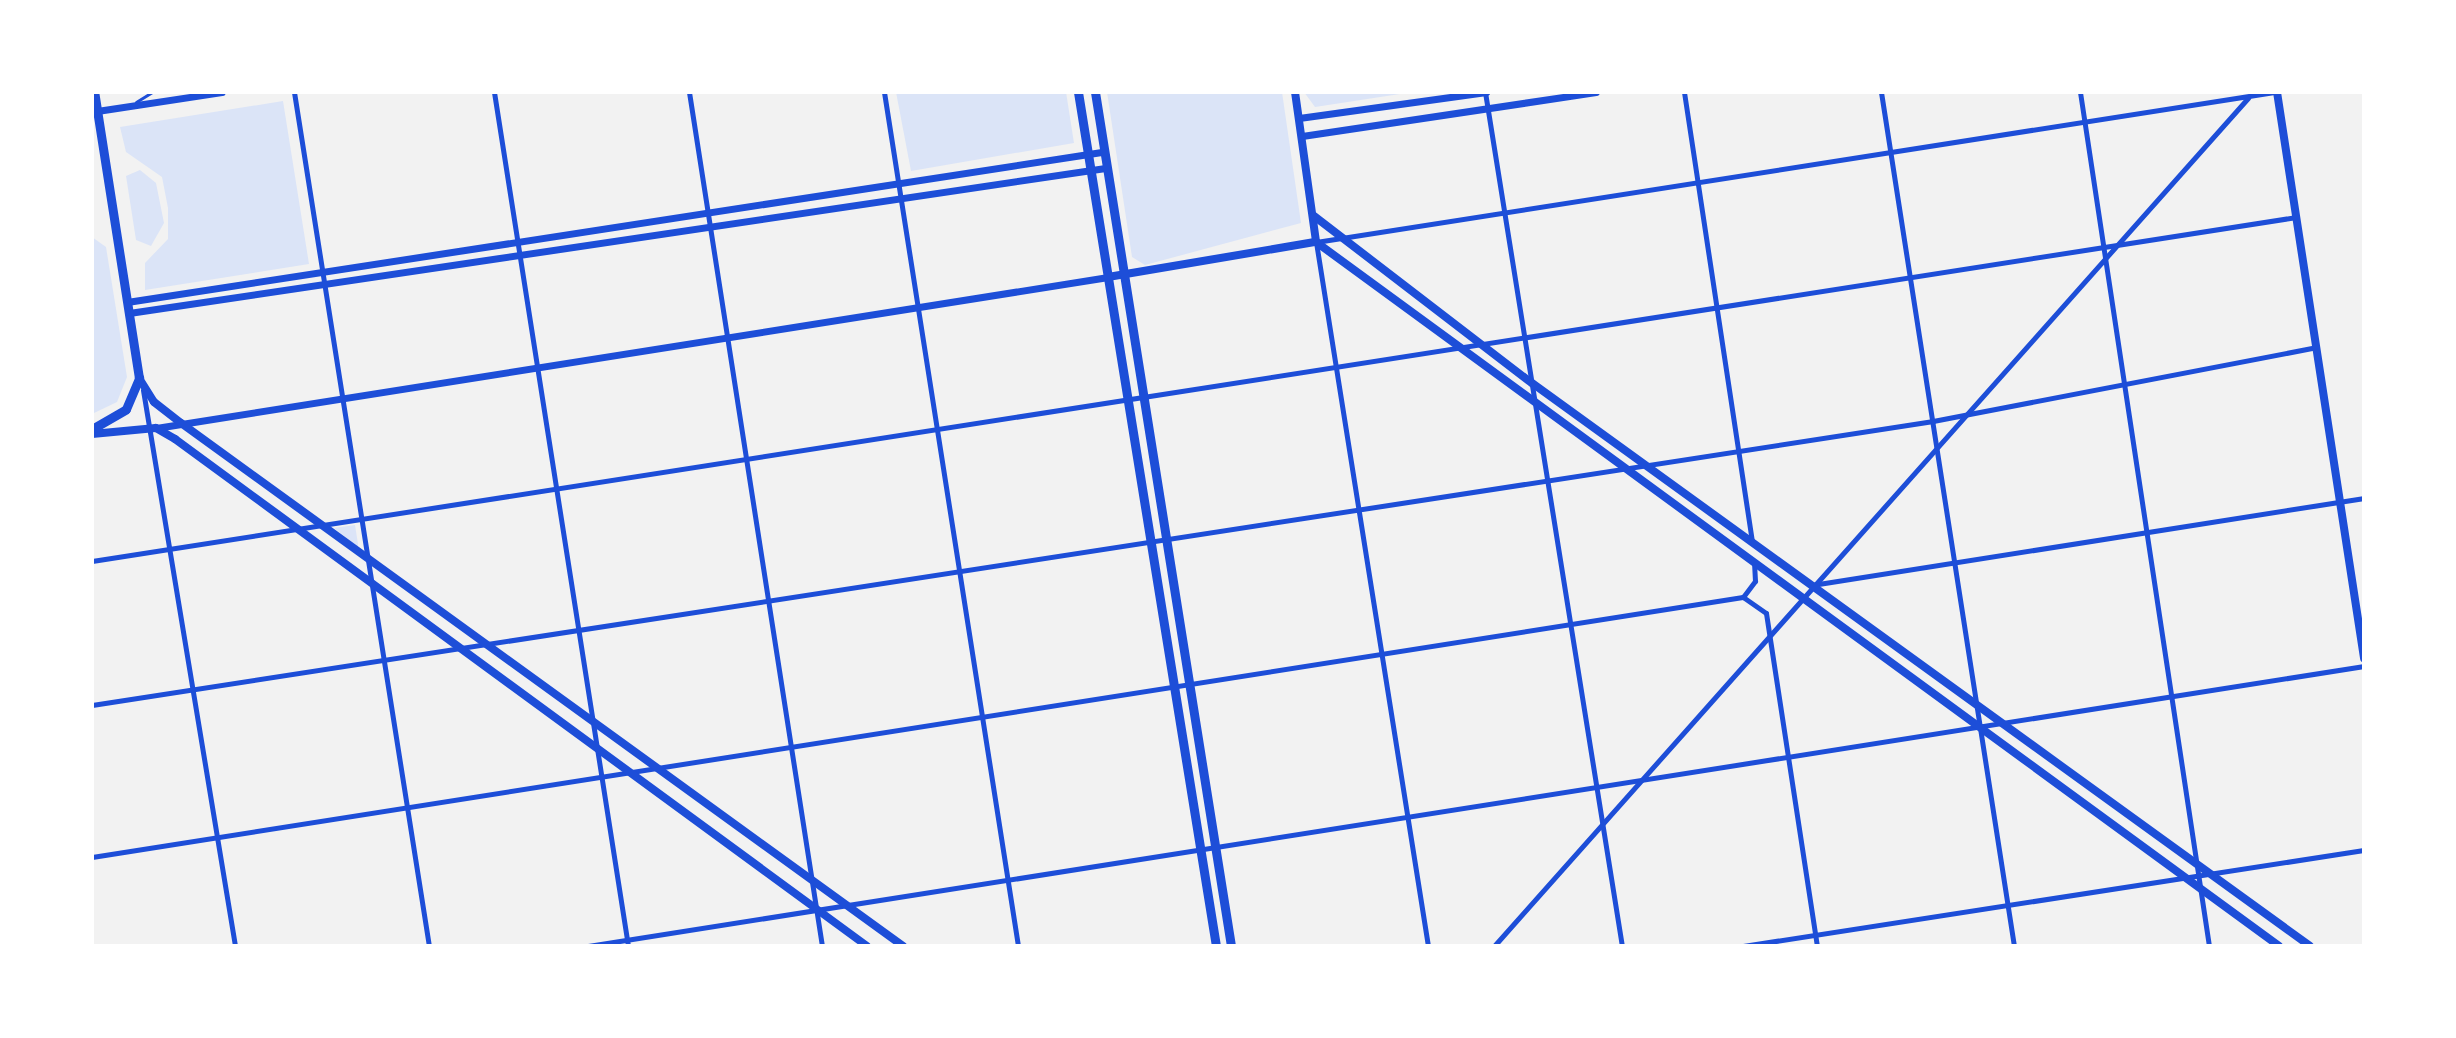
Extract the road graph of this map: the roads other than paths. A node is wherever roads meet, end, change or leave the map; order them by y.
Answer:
1 (94, 92) edge
2 (152, 92) edge
3 (222, 92) edge
4 (294, 92) edge
5 (494, 92) edge
6 (689, 92) edge
7 (884, 92) edge
8 (1078, 92) edge
9 (1095, 92) edge
10 (1295, 92) edge
11 (1486, 92) edge
12 (1596, 92) edge
13 (1684, 92) edge
14 (1881, 92) edge
15 (2080, 92) edge
16 (2276, 92) edge
17 (2248, 98) junction
18 (132, 106) junction
19 (1488, 109) junction
20 (97, 111) junction
21 (1299, 118) junction
22 (2085, 122) junction
23 (1302, 136) junction
24 (1890, 151) junction
25 (1102, 152) junction
26 (1087, 155) junction
27 (1105, 168) junction
28 (1089, 171) junction
29 (1698, 184) junction
30 (900, 191) junction
31 (1505, 214) junction
32 (709, 216) junction
33 (1314, 216) junction
34 (2297, 217) junction
35 (711, 226) junction
36 (1344, 238) junction
37 (1316, 242) junction
38 (518, 246) junction
39 (2108, 250) junction
40 (520, 257) junction
41 (323, 273) junction
42 (1123, 275) junction
43 (1108, 277) junction
44 (1910, 278) junction
45 (325, 284) junction
46 (127, 302) junction
47 (1717, 307) junction
48 (918, 310) junction
49 (129, 313) junction
50 (729, 339) junction
51 (1525, 339) junction
52 (1483, 344) junction
53 (2317, 347) junction
54 (1461, 349) junction
55 (1337, 368) junction
56 (538, 370) junction
57 (139, 378) junction
58 (1532, 383) junction
59 (2125, 383) junction
60 (143, 390) junction
61 (1145, 398) junction
62 (342, 399) junction
63 (1130, 400) junction
64 (1536, 405) junction
65 (1966, 410) junction
66 (1933, 421) junction
67 (181, 423) junction
68 (154, 428) junction
69 (937, 430) junction
70 (92, 431) edge
71 (1936, 445) junction
72 (1738, 451) junction
73 (748, 459) junction
74 (1643, 463) junction
75 (1622, 467) junction
76 (1548, 480) junction
77 (557, 489) junction
78 (2364, 498) edge
79 (2340, 502) junction
80 (1359, 510) junction
81 (362, 518) junction
82 (324, 525) junction
83 (297, 529) junction
84 (2151, 534) junction
85 (1167, 539) junction
86 (1152, 542) junction
87 (1752, 542) junction
88 (172, 549) junction
89 (366, 556) junction
90 (92, 561) edge
91 (1753, 561) junction
92 (1954, 565) junction
93 (959, 571) junction
94 (368, 584) junction
95 (1811, 585) junction
96 (1802, 595) junction
97 (1743, 597) junction
98 (770, 601) junction
99 (1571, 626) junction
100 (579, 630) junction
101 (1767, 633) junction
102 (487, 643) junction
103 (458, 649) junction
104 (1382, 656) junction
105 (2364, 658) edge
106 (384, 660) junction
107 (2364, 666) edge
108 (1190, 687) junction
109 (1175, 689) junction
110 (195, 690) junction
111 (2174, 696) junction
112 (92, 705) edge
113 (1977, 707) junction
114 (982, 719) junction
115 (595, 722) junction
116 (1998, 722) junction
117 (1978, 724) junction
118 (793, 749) junction
119 (598, 751) junction
120 (1787, 756) junction
121 (658, 768) junction
122 (628, 774) junction
123 (602, 778) junction
124 (1638, 778) junction
125 (1597, 785) junction
126 (407, 808) junction
127 (1407, 814) junction
128 (1602, 821) junction
129 (218, 837) junction
130 (1216, 847) junction
131 (1201, 850) junction
132 (2364, 850) edge
133 (92, 857) edge
134 (2197, 870) junction
135 (2208, 874) junction
136 (2185, 878) junction
137 (811, 879) junction
138 (1008, 880) junction
139 (2199, 888) junction
140 (846, 904) junction
141 (2008, 905) junction
142 (816, 909) junction
143 (1815, 935) junction
144 (628, 943) edge
145 (235, 946) edge
146 (429, 946) edge
147 (588, 946) edge
148 (822, 946) edge
149 (867, 946) edge
150 (903, 946) edge
151 (1018, 946) edge
152 (1216, 946) edge
153 (1231, 946) edge
154 (1428, 946) edge
155 (1494, 946) edge
156 (1622, 946) edge
157 (1743, 946) edge
158 (1817, 946) edge
159 (2014, 946) edge
160 (2209, 946) edge
161 (2279, 946) edge
162 (2310, 946) edge

1 - 20 main road
2 - 18 lane
3 - 18 street
4 - 41 street
5 - 38 street
6 - 32 street
7 - 30 street
8 - 26 main road
9 - 25 main road
10 - 21 main road
11 - 19 street
11 - 21 street
12 - 19 street
13 - 29 street
14 - 24 street
15 - 22 street
16 - 17 street
16 - 34 main road
17 - 22 street
17 - 39 street
18 - 20 street
19 - 23 street
19 - 31 street
20 - 46 main road
21 - 23 main road
22 - 24 street
22 - 39 street
23 - 33 main road
24 - 29 street
24 - 44 street
25 - 26 street
25 - 27 main road
26 - 28 main road
26 - 30 street
27 - 28 street
27 - 42 main road
28 - 30 street
28 - 43 main road
29 - 31 street
29 - 47 street
30 - 32 street
30 - 35 street
30 - 48 street
31 - 36 street
31 - 51 street
32 - 35 street
32 - 38 street
33 - 36 main road
33 - 37 main road
34 - 39 street
34 - 53 main road
35 - 40 street
35 - 50 street
36 - 37 street
36 - 52 main road
37 - 42 main road
37 - 54 main road
37 - 55 street
38 - 40 street
38 - 41 street
39 - 44 street
39 - 59 street
39 - 65 street
40 - 45 street
40 - 56 street
41 - 45 street
41 - 46 street
42 - 43 main road
42 - 61 main road
43 - 48 street
43 - 63 main road
44 - 47 street
44 - 66 street
45 - 49 street
45 - 62 street
46 - 49 main road
47 - 51 street
47 - 72 street
48 - 50 street
48 - 69 street
49 - 57 main road
50 - 56 street
50 - 73 street
51 - 52 street
51 - 58 street
52 - 54 street
52 - 58 main road
53 - 59 street
53 - 79 main road
54 - 55 street
54 - 64 main road
55 - 61 street
55 - 80 street
56 - 62 street
56 - 77 street
57 - 60 main road
57 - 70 main road
58 - 64 street
58 - 74 main road
59 - 65 street
59 - 84 street
60 - 67 main road
60 - 68 street
61 - 63 street
61 - 85 main road
62 - 67 street
62 - 81 street
63 - 69 street
63 - 86 main road
64 - 75 main road
64 - 76 street
65 - 66 street
65 - 71 street
66 - 71 street
66 - 72 street
67 - 68 street
67 - 82 main road
68 - 70 main road
68 - 83 main road
68 - 88 street
69 - 73 street
69 - 93 street
71 - 92 street
71 - 95 street
72 - 74 street
72 - 87 street
73 - 77 street
73 - 98 street
74 - 75 street
74 - 87 main road
75 - 76 street
75 - 91 main road
76 - 80 street
76 - 99 street
77 - 81 street
77 - 100 street
78 - 79 street
79 - 84 street
79 - 105 main road
80 - 85 street
80 - 104 street
81 - 82 street
81 - 89 street
82 - 83 street
82 - 89 main road
83 - 88 street
83 - 94 main road
84 - 92 street
84 - 111 street
85 - 86 street
85 - 108 main road
86 - 93 street
86 - 109 main road
87 - 95 main road
88 - 90 street
88 - 110 street
89 - 94 street
89 - 102 main road
91 - 96 main road
91 - 97 street
92 - 95 street
92 - 113 street
93 - 98 street
93 - 114 street
94 - 103 main road
94 - 106 street
95 - 96 street
95 - 113 main road
96 - 101 street
96 - 117 main road
97 - 99 street
97 - 101 street
98 - 100 street
98 - 118 street
99 - 104 street
99 - 125 street
100 - 102 street
100 - 115 street
101 - 120 street
101 - 124 street
102 - 103 street
102 - 115 main road
103 - 106 street
103 - 119 main road
104 - 108 street
104 - 127 street
106 - 110 street
106 - 126 street
107 - 111 street
108 - 109 street
108 - 130 main road
109 - 114 street
109 - 131 main road
110 - 112 street
110 - 129 street
111 - 116 street
111 - 134 street
113 - 116 main road
113 - 117 street
114 - 118 street
114 - 138 street
115 - 119 street
115 - 121 main road
116 - 117 street
116 - 134 main road
117 - 120 street
117 - 136 main road
117 - 141 street
118 - 121 street
118 - 137 street
119 - 122 main road
119 - 123 street
120 - 124 street
120 - 143 street
121 - 122 street
121 - 137 main road
122 - 123 street
122 - 142 main road
123 - 126 street
123 - 144 street
124 - 125 street
124 - 128 street
125 - 127 street
125 - 128 street
126 - 129 street
126 - 146 street
127 - 130 street
127 - 154 street
128 - 155 street
128 - 156 street
129 - 133 street
129 - 145 street
130 - 131 street
130 - 153 main road
131 - 138 street
131 - 152 main road
132 - 135 street
134 - 135 main road
134 - 136 street
134 - 139 street
135 - 162 main road
136 - 139 main road
136 - 141 street
137 - 140 main road
137 - 142 street
138 - 140 street
138 - 151 street
139 - 160 street
139 - 161 main road
140 - 142 street
140 - 150 main road
141 - 143 street
141 - 159 street
142 - 144 street
142 - 148 street
142 - 149 main road
143 - 157 street
143 - 158 street
144 - 147 street

